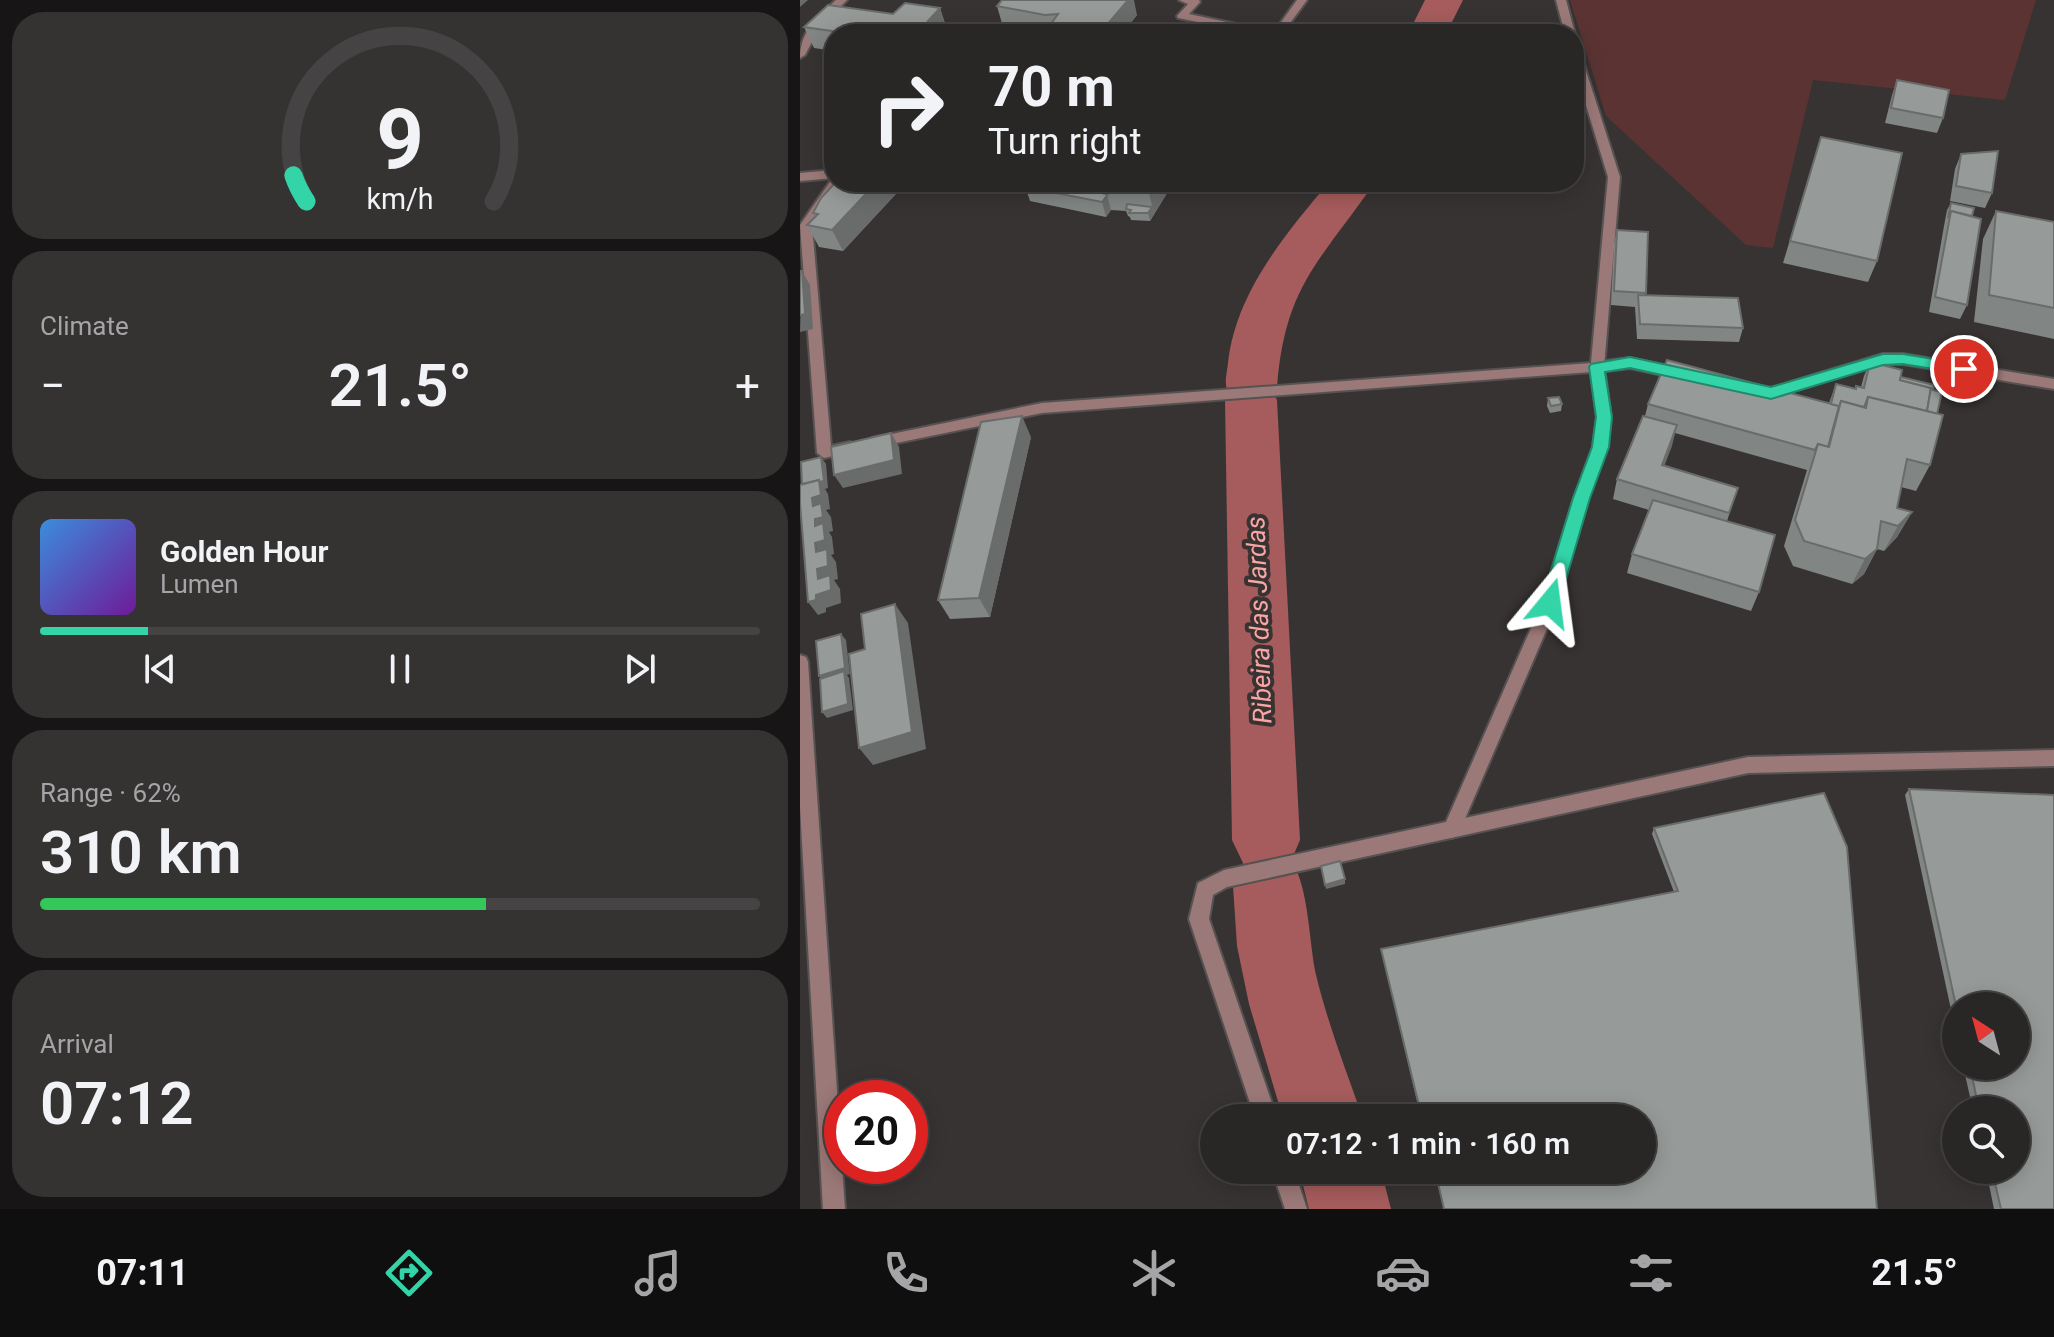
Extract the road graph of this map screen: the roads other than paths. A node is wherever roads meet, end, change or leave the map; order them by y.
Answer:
1 (842, 0) edge
2 (1184, 0) edge
3 (1302, 0) edge
4 (1561, 0) edge
5 (1222, 24) edge
6 (1284, 24) edge
7 (1567, 24) edge
8 (800, 55) edge
9 (1584, 86) edge
10 (1584, 104) edge
11 (1589, 104) junction
12 (824, 175) edge
13 (800, 177) edge
14 (829, 192) edge
15 (1597, 367) junction
16 (1703, 379) edge
17 (2054, 384) edge
18 (1747, 389) edge
19 (800, 662) edge
20 (2054, 758) edge
21 (1452, 829) junction
22 (1261, 1104) edge
23 (1288, 1184) edge
24 (834, 1209) edge
25 (1296, 1209) edge

1 - 8 street
2 - 5 street
3 - 6 street
4 - 7 street
9 - 11 street
10 - 11 street
11 - 15 street
12 - 13 street
14 - 15 street
15 - 16 street
15 - 21 street
17 - 18 street
19 - 24 street
20 - 21 street
21 - 22 street
23 - 25 street

